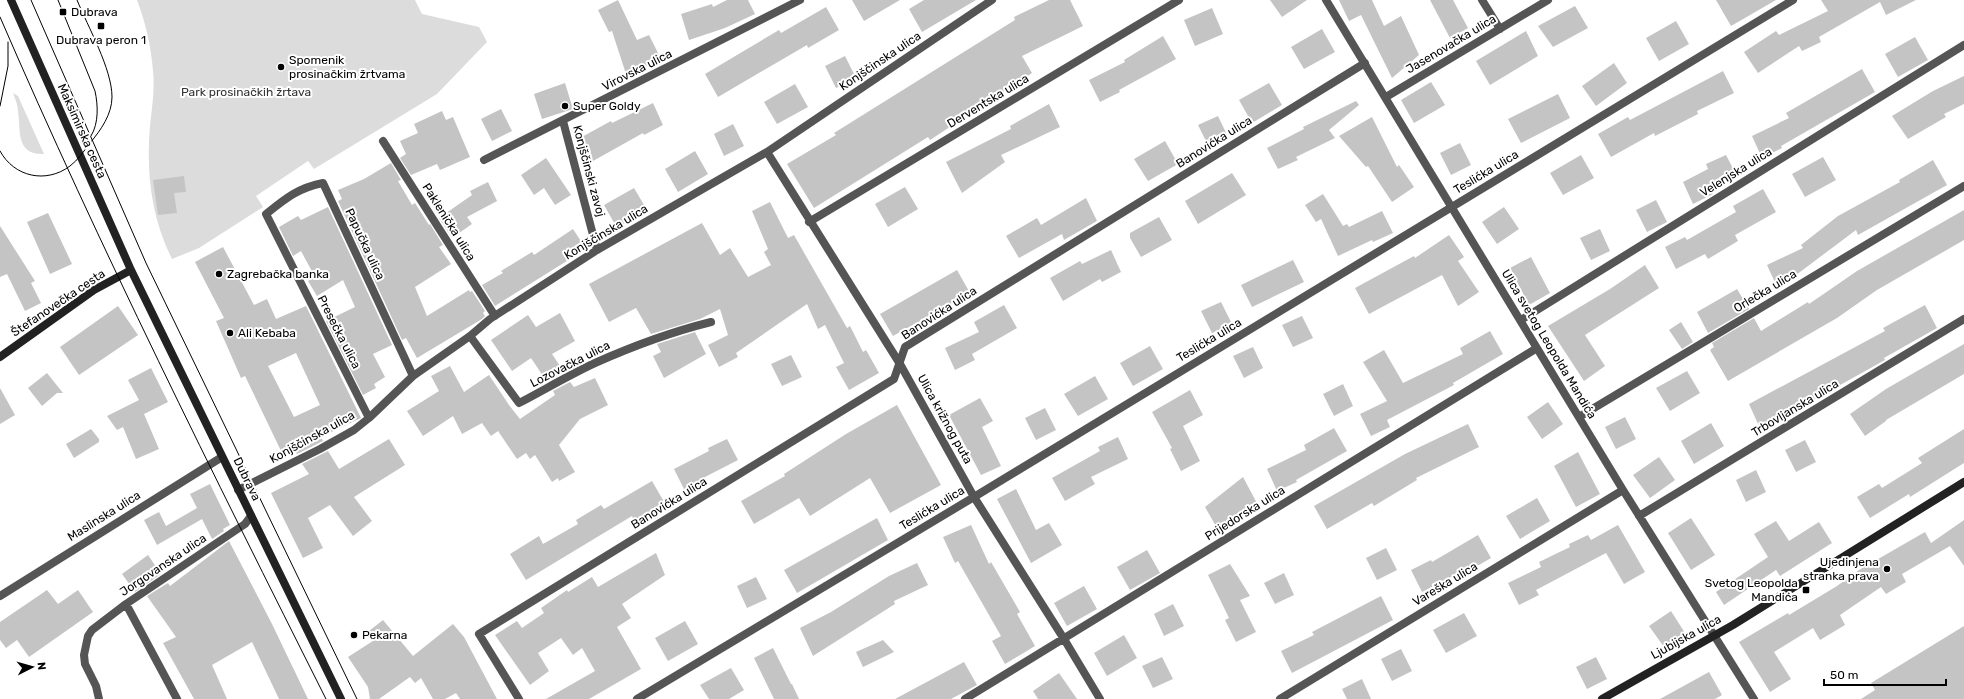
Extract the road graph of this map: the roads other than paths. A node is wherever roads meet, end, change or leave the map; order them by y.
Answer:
1 (11, 0) edge
2 (800, 0) edge
3 (992, 0) edge
4 (1179, 0) edge
5 (1326, 0) edge
6 (1482, 0) edge
7 (1548, 0) edge
8 (1793, 0) edge
9 (1500, 29) junction
10 (1964, 45) edge
11 (1365, 63) junction
12 (1386, 97) junction
13 (563, 121) junction
14 (383, 141) dead end
15 (767, 152) junction
16 (484, 160) dead end
17 (1964, 186) edge
18 (1451, 207) junction
19 (266, 214) joint
20 (809, 222) junction
21 (597, 250) junction
22 (131, 270) junction
23 (494, 316) junction
24 (1964, 319) edge
25 (1521, 320) junction
26 (711, 322) dead end
27 (470, 336) junction
28 (1537, 348) junction
29 (0, 357) edge
30 (900, 364) junction
31 (413, 376) junction
32 (1579, 417) junction
33 (369, 418) junction
34 (222, 457) junction
35 (1964, 482) edge
36 (238, 490) junction
37 (1623, 490) junction
38 (974, 497) junction
39 (251, 516) junction
40 (1639, 516) junction
41 (0, 596) edge
42 (126, 604) junction
43 (1714, 636) junction
44 (1064, 639) junction
45 (99, 699) edge
46 (177, 699) edge
47 (341, 699) edge
48 (519, 699) edge
49 (637, 699) edge
50 (965, 699) edge
51 (1100, 699) edge
52 (1280, 699) edge
53 (1602, 699) edge
54 (1754, 699) edge

1 - 22 main road, Maksimirska cesta
2 - 13 street, Virovska ulica
3 - 15 street, Konjščinska ulica
4 - 20 street, Derventska ulica
5 - 11 street, Ulica svetog Leopolda Mandića
6 - 9 street
7 - 9 street, Jasenovačka ulica
8 - 18 street, Teslićka ulica
9 - 12 street, Jasenovačka ulica
10 - 25 street, Velenjska ulica
11 - 12 street, Ulica svetog Leopolda Mandića
11 - 30 street, Banovićka ulica
12 - 18 street, Ulica svetog Leopolda Mandića
13 - 16 street, Virovska ulica
13 - 21 street, Konjščinski zavoj
14 - 23 street, Paklenička ulica
15 - 20 street, Ulica križnog puta
15 - 21 street, Konjščinska ulica
17 - 32 street, Orlečka ulica
18 - 25 street, Ulica svetog Leopolda Mandića
18 - 38 street, Teslićka ulica
19 - 31 street, Papučka ulica
19 - 33 street, Presečka ulica
20 - 30 street, Ulica križnog puta
21 - 23 street, Konjščinska ulica
22 - 29 main road, Štefanovečka cesta
22 - 34 main road, Dubrava
23 - 27 street, Konjščinska ulica
24 - 40 street, Trbovljanska ulica
25 - 28 street, Ulica svetog Leopolda Mandića
26 - 27 street, Lozovačka ulica
27 - 31 street, Konjščinska ulica
28 - 32 street, Ulica svetog Leopolda Mandića
28 - 44 street, Prijedorska ulica
30 - 38 street, Ulica križnog puta
30 - 48 street, Banovićka ulica
31 - 33 street, Konjščinska ulica
32 - 37 street, Ulica svetog Leopolda Mandića
33 - 36 street, Konjščinska ulica
34 - 36 main road, Dubrava
34 - 41 street, Maslinska ulica
35 - 43 main road, Ljubijska ulica
36 - 39 main road, Dubrava
37 - 40 street, Ulica svetog Leopolda Mandića
37 - 52 street, Vareška ulica
38 - 44 street, Ulica križnog puta
38 - 49 street, Teslićka ulica
39 - 42 street, Jorgovanska ulica
39 - 47 main road, Dubrava
40 - 43 street, Ulica svetog Leopolda Mandića
42 - 45 street, Jorgovanska ulica
42 - 46 street
43 - 53 main road, Ljubijska ulica
43 - 54 street, Ulica svetog Leopolda Mandića
44 - 50 street, Prijedorska ulica
44 - 51 street, Ulica križnog puta

